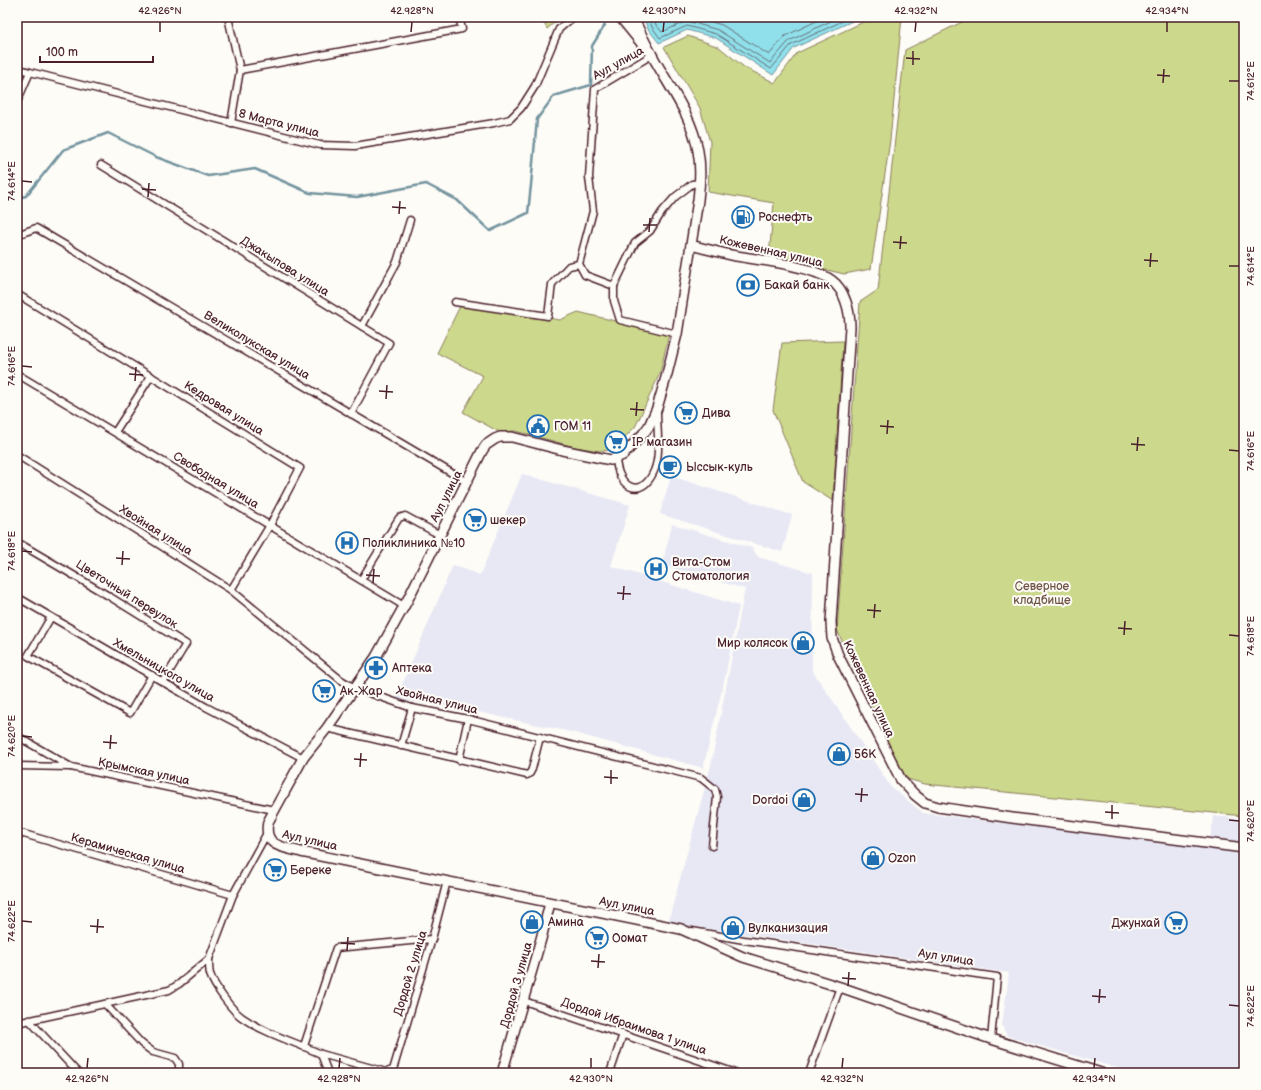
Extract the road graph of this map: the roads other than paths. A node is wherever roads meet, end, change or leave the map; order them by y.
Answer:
1 (228, 17) edge
2 (459, 17) edge
3 (573, 17) edge
4 (620, 17) edge
5 (633, 17) edge
6 (652, 55) junction
7 (17, 68) edge
8 (240, 70) junction
9 (30, 72) junction
10 (17, 102) edge
11 (231, 123) junction
12 (101, 166) dead end
13 (700, 184) junction
14 (410, 220) dead end
15 (17, 235) edge
16 (691, 246) junction
17 (579, 264) junction
18 (614, 286) junction
19 (17, 294) edge
20 (455, 302) dead end
21 (362, 326) junction
22 (677, 334) junction
23 (17, 374) edge
24 (151, 376) junction
25 (657, 408) junction
26 (351, 414) junction
27 (115, 432) junction
28 (17, 455) edge
29 (616, 458) junction
30 (467, 482) junction
31 (270, 525) junction
32 (440, 535) junction
33 (17, 542) edge
34 (360, 580) junction
35 (231, 590) junction
36 (17, 597) edge
37 (404, 606) junction
38 (51, 617) junction
39 (152, 675) junction
40 (163, 682) junction
41 (355, 688) junction
42 (412, 708) junction
43 (468, 719) junction
44 (327, 728) junction
45 (17, 736) edge
46 (540, 737) junction
47 (401, 746) junction
48 (303, 758) junction
49 (459, 760) junction
50 (17, 766) edge
51 (71, 767) junction
52 (274, 810) junction
53 (17, 832) edge
54 (267, 833) junction
55 (712, 846) dead end
56 (1244, 848) edge
57 (447, 881) junction
58 (233, 895) junction
59 (550, 902) junction
60 (681, 929) junction
61 (432, 939) junction
62 (209, 959) junction
63 (840, 987) junction
64 (524, 1001) junction
65 (105, 1004) junction
66 (29, 1020) junction
67 (17, 1023) edge
68 (623, 1034) junction
69 (991, 1039) junction
70 (304, 1046) junction
71 (321, 1054) junction
72 (716, 1066) junction
73 (78, 1073) edge
74 (179, 1073) edge
75 (328, 1073) edge
76 (502, 1073) edge
77 (610, 1073) edge
78 (714, 1073) edge
79 (736, 1073) edge
80 (809, 1073) edge
81 (1101, 1073) edge

1 - 8 street
2 - 8 street
3 - 11 street, 8 Марта улица
4 - 6 main road
5 - 6 main road
6 - 13 main road, Аул улица
6 - 17 street, Аул улица
7 - 9 street, 8 Марта улица
8 - 11 street
9 - 10 street
9 - 11 street, 8 Марта улица
12 - 21 street, Джакыпова улица
13 - 16 main road, Аул улица
13 - 18 street
14 - 21 street
15 - 26 street, Великолукская улица
16 - 22 main road, Аул улица
16 - 56 main road, Кожевенная улица
17 - 18 street
17 - 20 street
18 - 22 street
19 - 24 street, Кедровая улица
21 - 26 street, Джакыпова улица
22 - 25 main road, Аул улица
23 - 27 street, Свободная улица
24 - 27 street
24 - 31 street, Кедровая улица
25 - 29 main road, Аул улица
25 - 29 street
26 - 30 street, Великолукская улица
27 - 31 street, Свободная улица
28 - 35 street, Хвойная улица
29 - 30 main road, Аул улица
30 - 32 main road, Аул улица
31 - 34 street, Свободная улица
31 - 35 street, Кедровая улица
32 - 34 street
32 - 37 main road, Аул улица
33 - 40 street, Цветочный переулок
34 - 37 street, Свободная улица
35 - 41 street, Хвойная улица
36 - 38 street, Хмельницкого улица
37 - 41 main road, Аул улица
38 - 39 street, Хмельницкого улица
38 - 39 street
39 - 40 street, Хмельницкого улица
40 - 48 street, Хмельницкого улица
41 - 42 street, Хвойная улица
41 - 44 main road, Аул улица
42 - 43 street, Хвойная улица
42 - 47 street
43 - 46 street, Хвойная улица
43 - 49 street
44 - 47 street
44 - 48 main road, Аул улица
45 - 51 street, Крымская улица
46 - 49 street
46 - 55 street, Хвойная улица
47 - 49 street
48 - 52 main road, Аул улица
50 - 51 street
51 - 52 street, Крымская улица
52 - 54 main road, Аул улица
53 - 58 street, Керамическая улица
54 - 57 main road, Аул улица
54 - 58 street
57 - 59 main road, Аул улица
57 - 61 street, Дордой 2 улица
58 - 62 street
59 - 60 main road, Аул улица
59 - 64 main road, Дордой 3 улица
60 - 63 main road
60 - 69 street, Аул улица
61 - 70 street
61 - 71 street, Дордой 2 улица
62 - 65 street
62 - 70 street
63 - 69 main road
63 - 80 street
64 - 68 street, Дордой Ибраимова 1 улица
64 - 76 main road, Дордой 3 улица
65 - 66 street
65 - 74 street
66 - 67 street
66 - 73 street
68 - 72 street, Дордой Ибраимова 1 улица
68 - 77 street
69 - 81 main road
70 - 71 street
71 - 75 street
72 - 78 street
72 - 79 street, Дордой Ибраимова 1 улица

